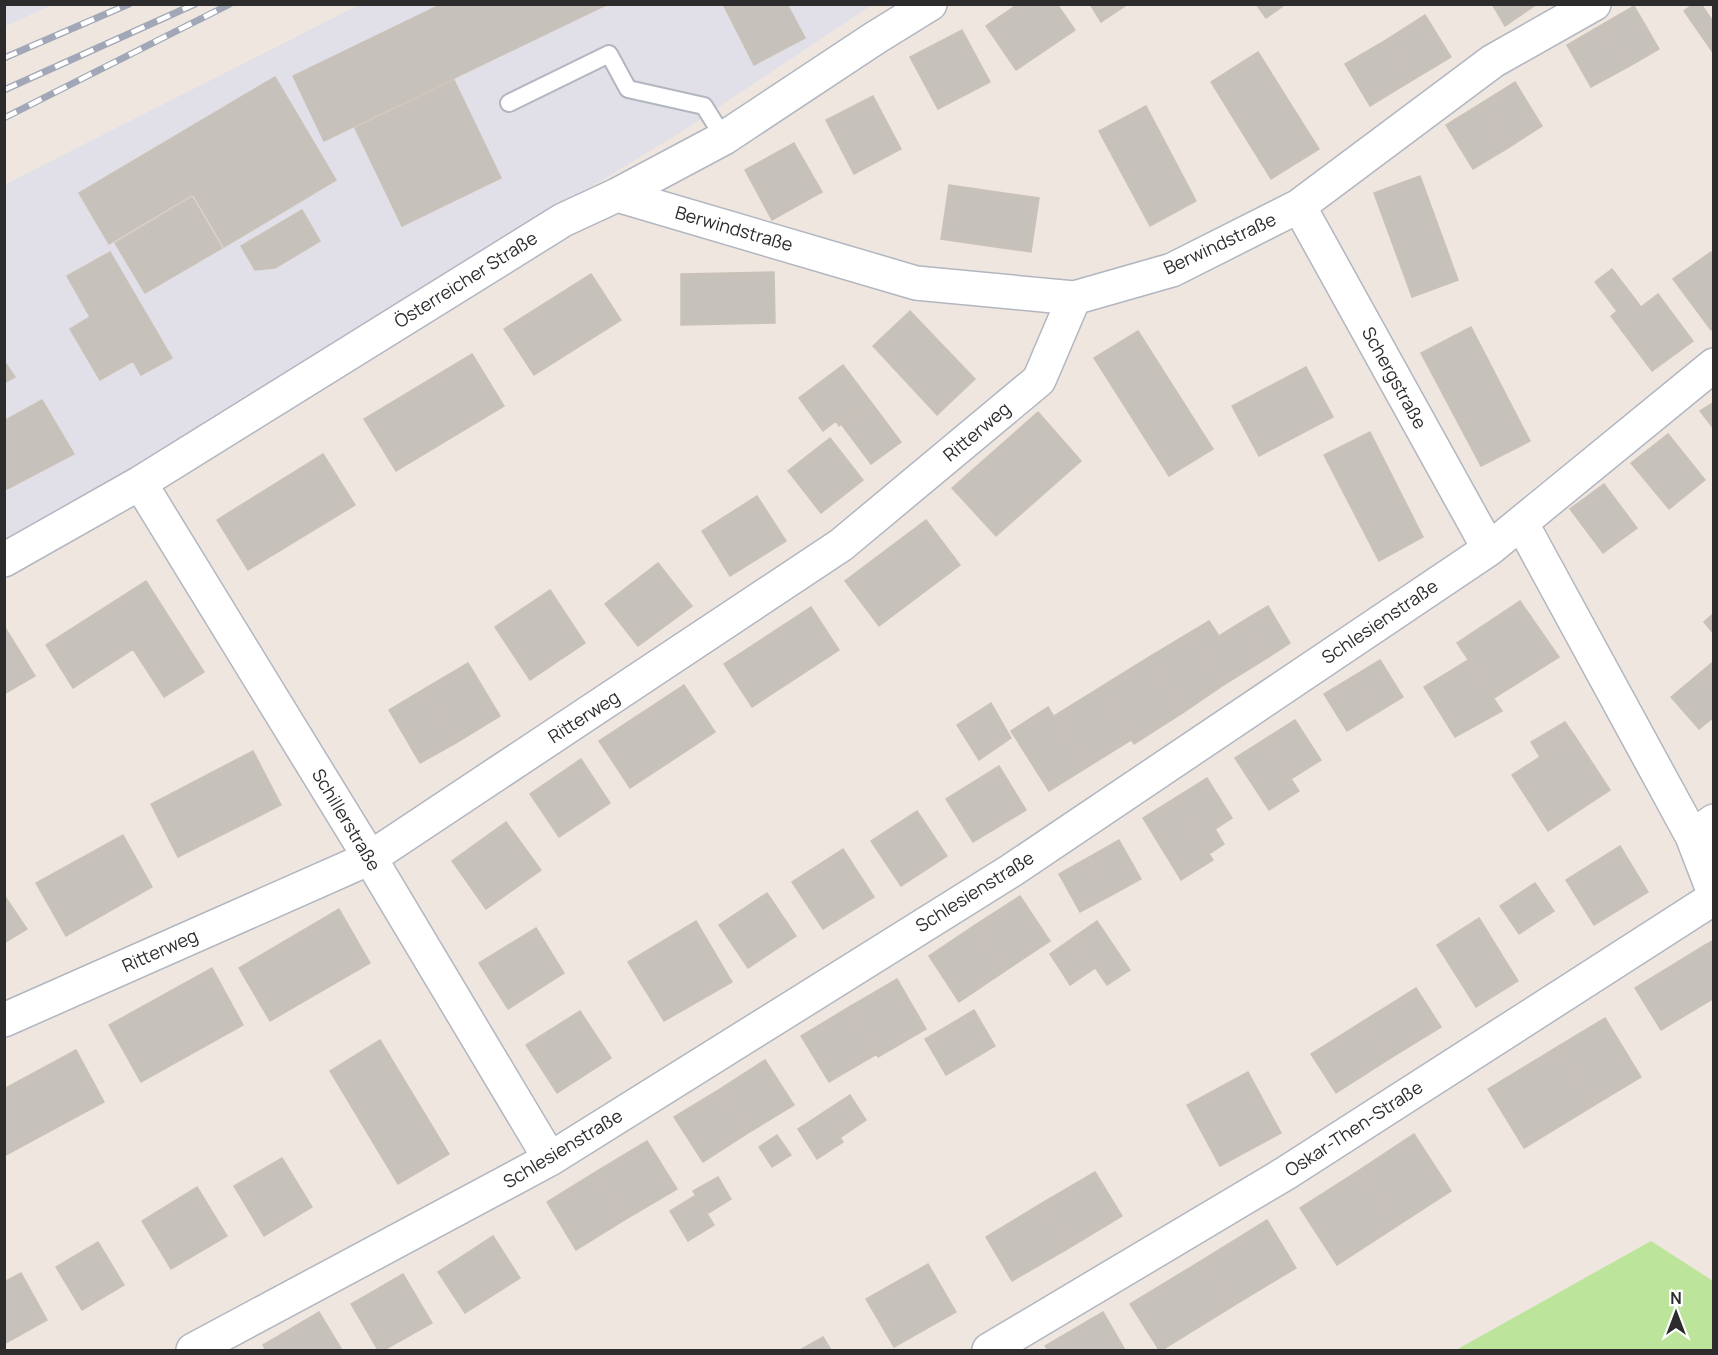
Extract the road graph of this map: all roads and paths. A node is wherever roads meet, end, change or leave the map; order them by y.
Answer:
1 (930, 4) edge
2 (1594, 4) edge
3 (509, 103) dead end
4 (724, 138) junction
5 (617, 195) junction
6 (1299, 206) junction
7 (1074, 298) junction
8 (1713, 365) edge
9 (140, 483) junction
10 (1522, 524) junction
11 (1489, 549) junction
12 (4, 561) edge
13 (1702, 828) edge
14 (370, 858) junction
15 (1713, 893) edge
16 (1713, 898) edge
17 (4, 1020) edge
18 (550, 1159) junction
19 (193, 1350) edge
20 (989, 1350) edge

1 - 4 street, Österreicher Straße
2 - 6 street, Berwindstraße
3 - 4 lane
4 - 5 street, Österreicher Straße
5 - 7 street, Berwindstraße
5 - 9 street, Österreicher Straße
6 - 7 street, Berwindstraße
6 - 11 street, Schergstraße
7 - 14 street, Ritterweg
8 - 10 street, Schlesienstraße
9 - 12 street, Österreicher Straße
9 - 14 street, Schillerstraße
10 - 11 street, Schlesienstraße
10 - 13 street
11 - 18 street, Schlesienstraße
13 - 15 street
14 - 17 street, Ritterweg
14 - 18 street, Schillerstraße
16 - 20 street, Oskar-Then-Straße
18 - 19 street, Schlesienstraße

